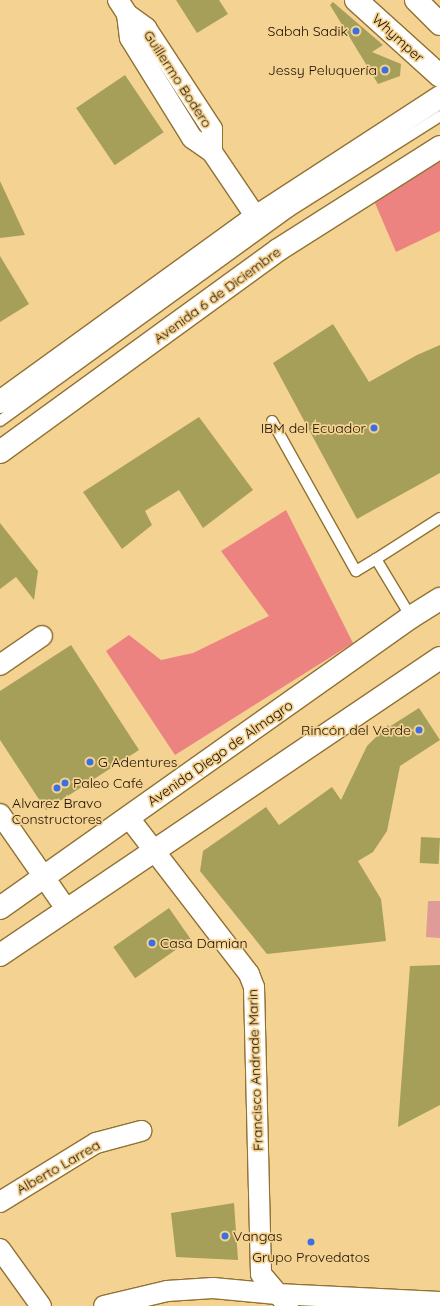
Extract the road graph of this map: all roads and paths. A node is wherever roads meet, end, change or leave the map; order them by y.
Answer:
1 (356, 0) edge
2 (416, 0) edge
3 (122, 7) edge
4 (440, 24) edge
5 (440, 76) edge
6 (440, 97) edge
7 (440, 116) edge
8 (440, 147) edge
9 (256, 217) junction
10 (0, 402) edge
11 (272, 420) dead end
12 (0, 421) edge
13 (0, 452) edge
14 (440, 518) edge
15 (376, 559) junction
16 (440, 599) edge
17 (411, 617) junction
18 (42, 636) dead end
19 (440, 658) edge
20 (0, 665) edge
21 (0, 814) edge
22 (129, 818) junction
23 (155, 852) junction
24 (44, 877) junction
25 (0, 908) edge
26 (67, 910) junction
27 (0, 955) edge
28 (141, 1131) dead end
29 (0, 1202) edge
30 (0, 1249) edge
31 (283, 1300) edge
32 (440, 1302) edge
33 (41, 1306) edge
34 (104, 1306) edge

1 - 5 main road, Whymper
2 - 4 main road
3 - 9 street, Guillermo Bodero
6 - 9 main road
7 - 12 lane
8 - 13 main road, Avenida 6 de Diciembre
9 - 10 main road
11 - 15 lane
14 - 15 lane
15 - 17 lane
16 - 17 main road, Avenida Diego de Almagro
17 - 22 main road, Avenida Diego de Almagro
18 - 20 street
19 - 23 main road
21 - 24 street
22 - 23 street, Francisco Andrade Marin
22 - 24 main road, Avenida Diego de Almagro
23 - 26 main road
23 - 31 street, Francisco Andrade Marin
24 - 25 main road, Avenida Diego de Almagro
24 - 26 street
26 - 27 main road
28 - 29 street, Alberto Larrea
30 - 33 street
31 - 32 street
31 - 34 street

